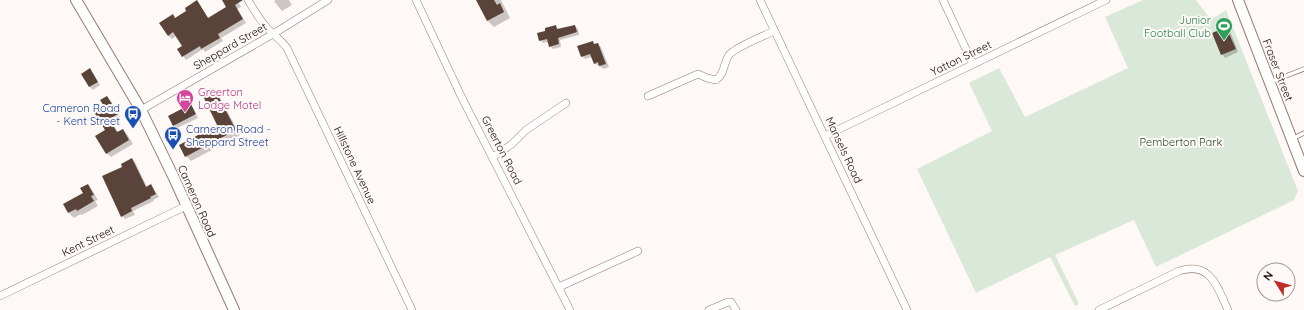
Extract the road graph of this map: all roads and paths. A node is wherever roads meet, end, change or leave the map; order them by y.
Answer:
1 (76, 0) edge
2 (248, 0) edge
3 (328, 0) edge
4 (416, 0) edge
5 (760, 0) edge
6 (943, 0) edge
7 (1106, 0) edge
8 (1238, 0) edge
9 (1094, 3) edge
10 (774, 31) junction
11 (273, 34) junction
12 (973, 64) junction
13 (1304, 69) edge
14 (1269, 82) junction
15 (648, 96) dead end
16 (566, 103) dead end
17 (141, 110) junction
18 (1304, 133) edge
19 (825, 136) junction
20 (1291, 139) junction
21 (493, 157) junction
22 (1304, 171) edge
23 (186, 206) junction
24 (638, 251) dead end
25 (559, 288) junction
26 (0, 296) edge
27 (234, 310) edge
28 (412, 310) edge
29 (570, 310) edge
30 (709, 310) edge
31 (736, 310) edge
32 (907, 310) edge
33 (1099, 310) edge
34 (1228, 310) edge

1 - 17 main road, Cameron Road
2 - 11 street, Hillstone Avenue
3 - 11 street, Sheppard Street
4 - 21 street, Greerton Road
5 - 10 street, Mansels Road
6 - 12 street
7 - 9 street, Yatton Street
8 - 14 main road, Fraser Street
9 - 12 street, Yatton Street
10 - 15 street
10 - 19 street, Mansels Road
11 - 17 street, Sheppard Street
11 - 28 street, Hillstone Avenue
12 - 19 street, Yatton Street
13 - 14 lane
14 - 20 main road, Fraser Street
16 - 21 street
17 - 23 main road, Cameron Road
18 - 20 lane
19 - 32 street, Mansels Road
20 - 22 main road, Fraser Street
21 - 25 street, Greerton Road
23 - 26 street, Kent Street
23 - 27 main road, Cameron Road
24 - 25 street
25 - 29 street, Greerton Road
30 - 31 street
33 - 34 street

